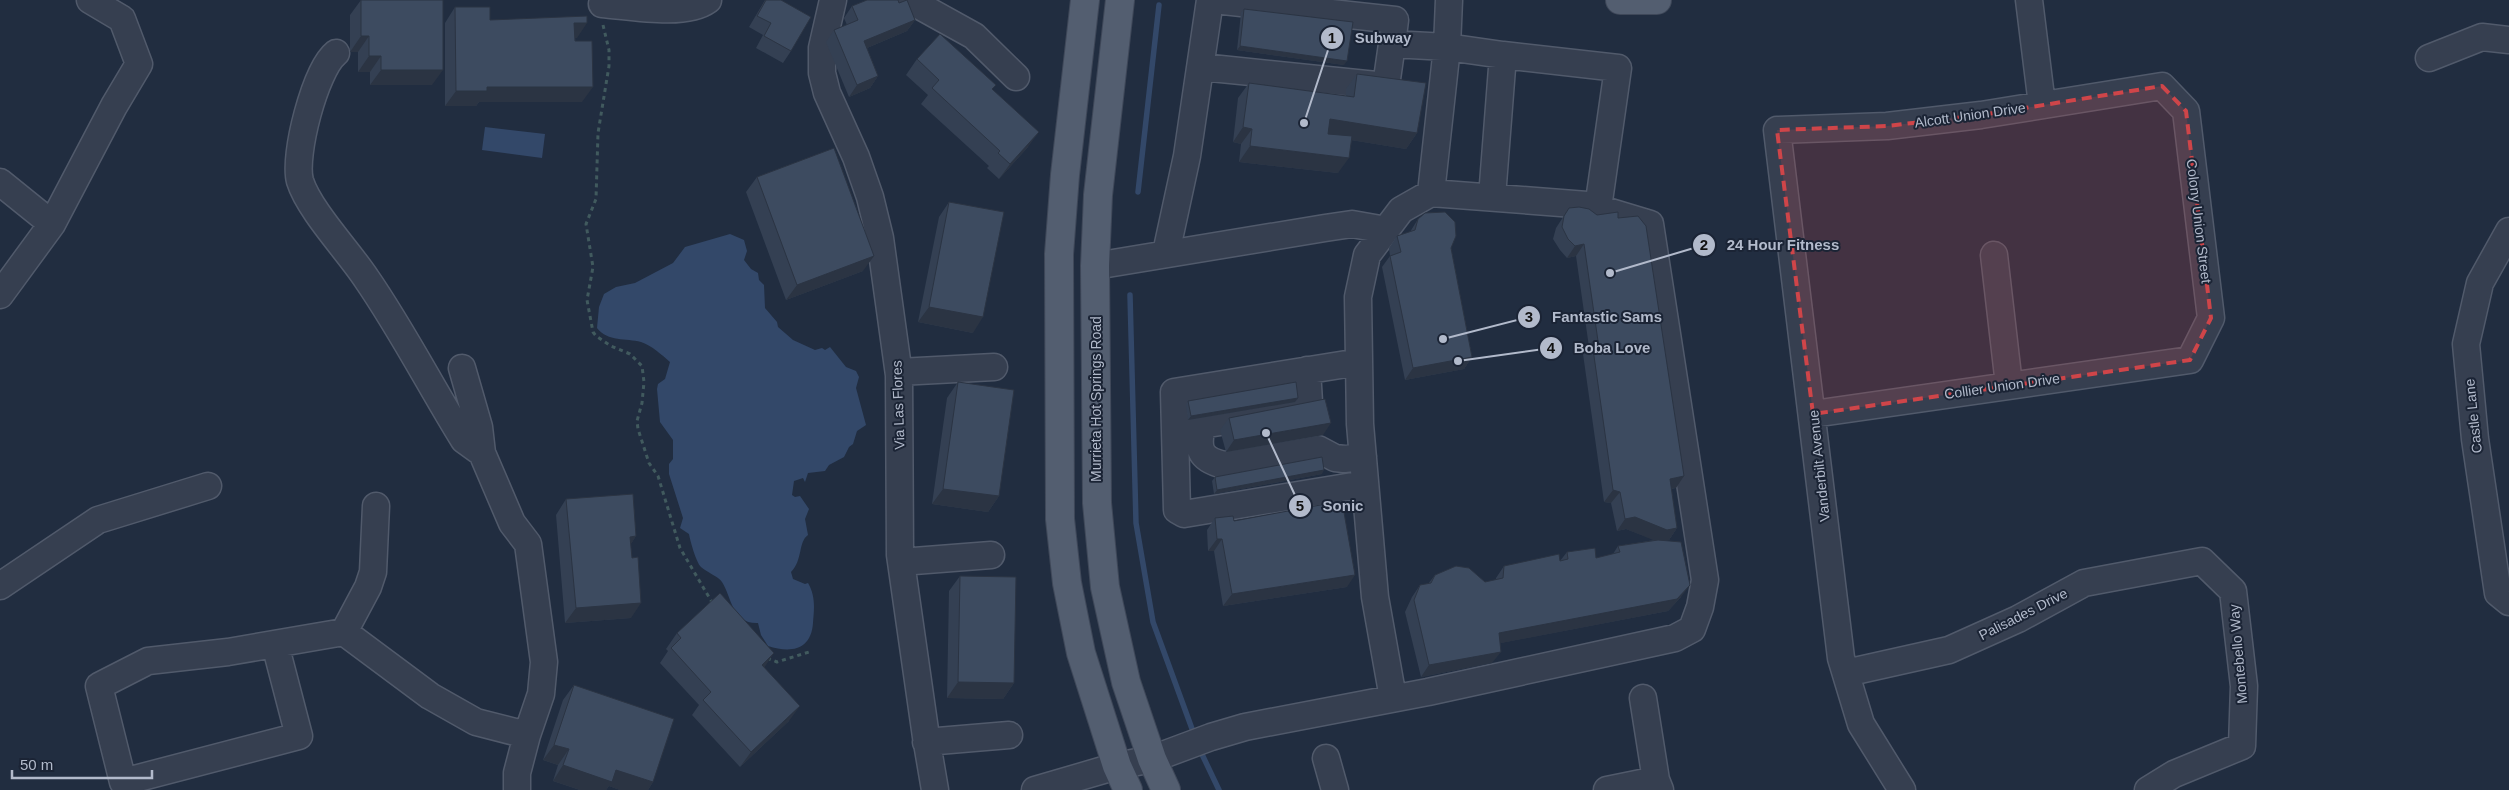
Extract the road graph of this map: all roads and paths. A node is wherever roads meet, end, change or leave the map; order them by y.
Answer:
1 (90, 0) edge
2 (708, 0) edge
3 (833, 0) edge
4 (909, 0) edge
5 (1085, 0) edge
6 (1120, 0) edge
7 (1212, 0) edge
8 (1449, 0) edge
9 (1620, 0) edge
10 (1657, 0) edge
11 (2029, 0) edge
12 (602, 4) joint
13 (2509, 40) edge
14 (1392, 44) junction
15 (1447, 48) junction
16 (336, 53) dead end
17 (1503, 55) junction
18 (2429, 58) dead end
19 (1201, 67) junction
20 (1016, 77) dead end
21 (2162, 86) joint
22 (2042, 105) junction
23 (1777, 130) joint
24 (0, 182) edge
25 (1431, 193) junction
26 (1492, 197) junction
27 (1598, 208) junction
28 (52, 224) junction
29 (1386, 230) junction
30 (2509, 231) edge
31 (1166, 253) junction
32 (1994, 255) dead end
33 (1095, 266) junction
34 (0, 295) edge
35 (2190, 360) joint
36 (1359, 362) junction
37 (994, 367) dead end
38 (462, 368) dead end
39 (1307, 370) junction
40 (899, 372) junction
41 (2009, 385) junction
42 (1813, 414) junction
43 (1202, 425) junction
44 (1175, 430) junction
45 (482, 453) junction
46 (1363, 456) junction
47 (1365, 484) junction
48 (208, 486) dead end
49 (376, 506) dead end
50 (991, 555) dead end
51 (2202, 561) joint
52 (901, 562) junction
53 (0, 586) edge
54 (2509, 602) edge
55 (718, 607) edge
56 (344, 632) junction
57 (275, 644) junction
58 (809, 652) dead end
59 (763, 654) edge
60 (1846, 673) junction
61 (1393, 698) junction
62 (1643, 698) dead end
63 (527, 735) junction
64 (1008, 735) dead end
65 (926, 742) junction
66 (1326, 758) dead end
67 (1152, 759) junction
68 (1122, 783) edge
69 (1658, 785) edge
70 (517, 790) edge
71 (936, 790) edge
72 (1035, 790) edge
73 (1166, 790) edge
74 (1334, 790) edge
75 (1607, 790) edge
76 (1902, 790) edge
77 (2148, 790) edge

1 - 28 street
2 - 12 street
3 - 40 street, Via Las Flores
4 - 20 street
5 - 68 main road
6 - 33 main road, Murrieta Hot Springs Road
7 - 14 street
7 - 19 street
8 - 15 street
9 - 10 main road
11 - 22 street
12 - 55 path
13 - 18 street
14 - 15 street
14 - 19 street
15 - 17 street
15 - 25 street
16 - 45 street
17 - 26 street
17 - 27 street
19 - 31 street
21 - 22 street, Alcott Union Drive
21 - 35 street, Colony Union Street
22 - 23 street, Alcott Union Drive
23 - 42 street, Vanderbilt Avenue
24 - 28 street
25 - 26 street
25 - 29 street
26 - 27 street
27 - 61 street
28 - 34 street
29 - 31 street
29 - 36 street
30 - 54 street, Castle Lane
31 - 33 street
32 - 41 street
33 - 67 main road, Murrieta Hot Springs Road
35 - 41 street, Collier Union Drive
36 - 39 street
36 - 46 street
37 - 40 street
38 - 45 street
39 - 43 street
39 - 44 street
40 - 52 street, Via Las Flores
41 - 42 street, Collier Union Drive
42 - 60 street, Vanderbilt Avenue
43 - 44 street
43 - 46 street
44 - 47 street
45 - 63 street
46 - 47 street
47 - 61 street
48 - 53 street
49 - 56 street
50 - 52 street
51 - 60 street, Palisades Drive
51 - 77 street, Montebello Way
52 - 65 street, Via Las Flores
56 - 57 street
56 - 63 street
57 - 57 street
58 - 59 path
60 - 76 street, Vanderbilt Avenue
61 - 67 street
62 - 69 street
63 - 70 street
64 - 65 street
65 - 71 street, Via Las Flores
66 - 74 street
67 - 68 street
67 - 73 main road, Murrieta Hot Springs Road
68 - 72 street
69 - 75 street

